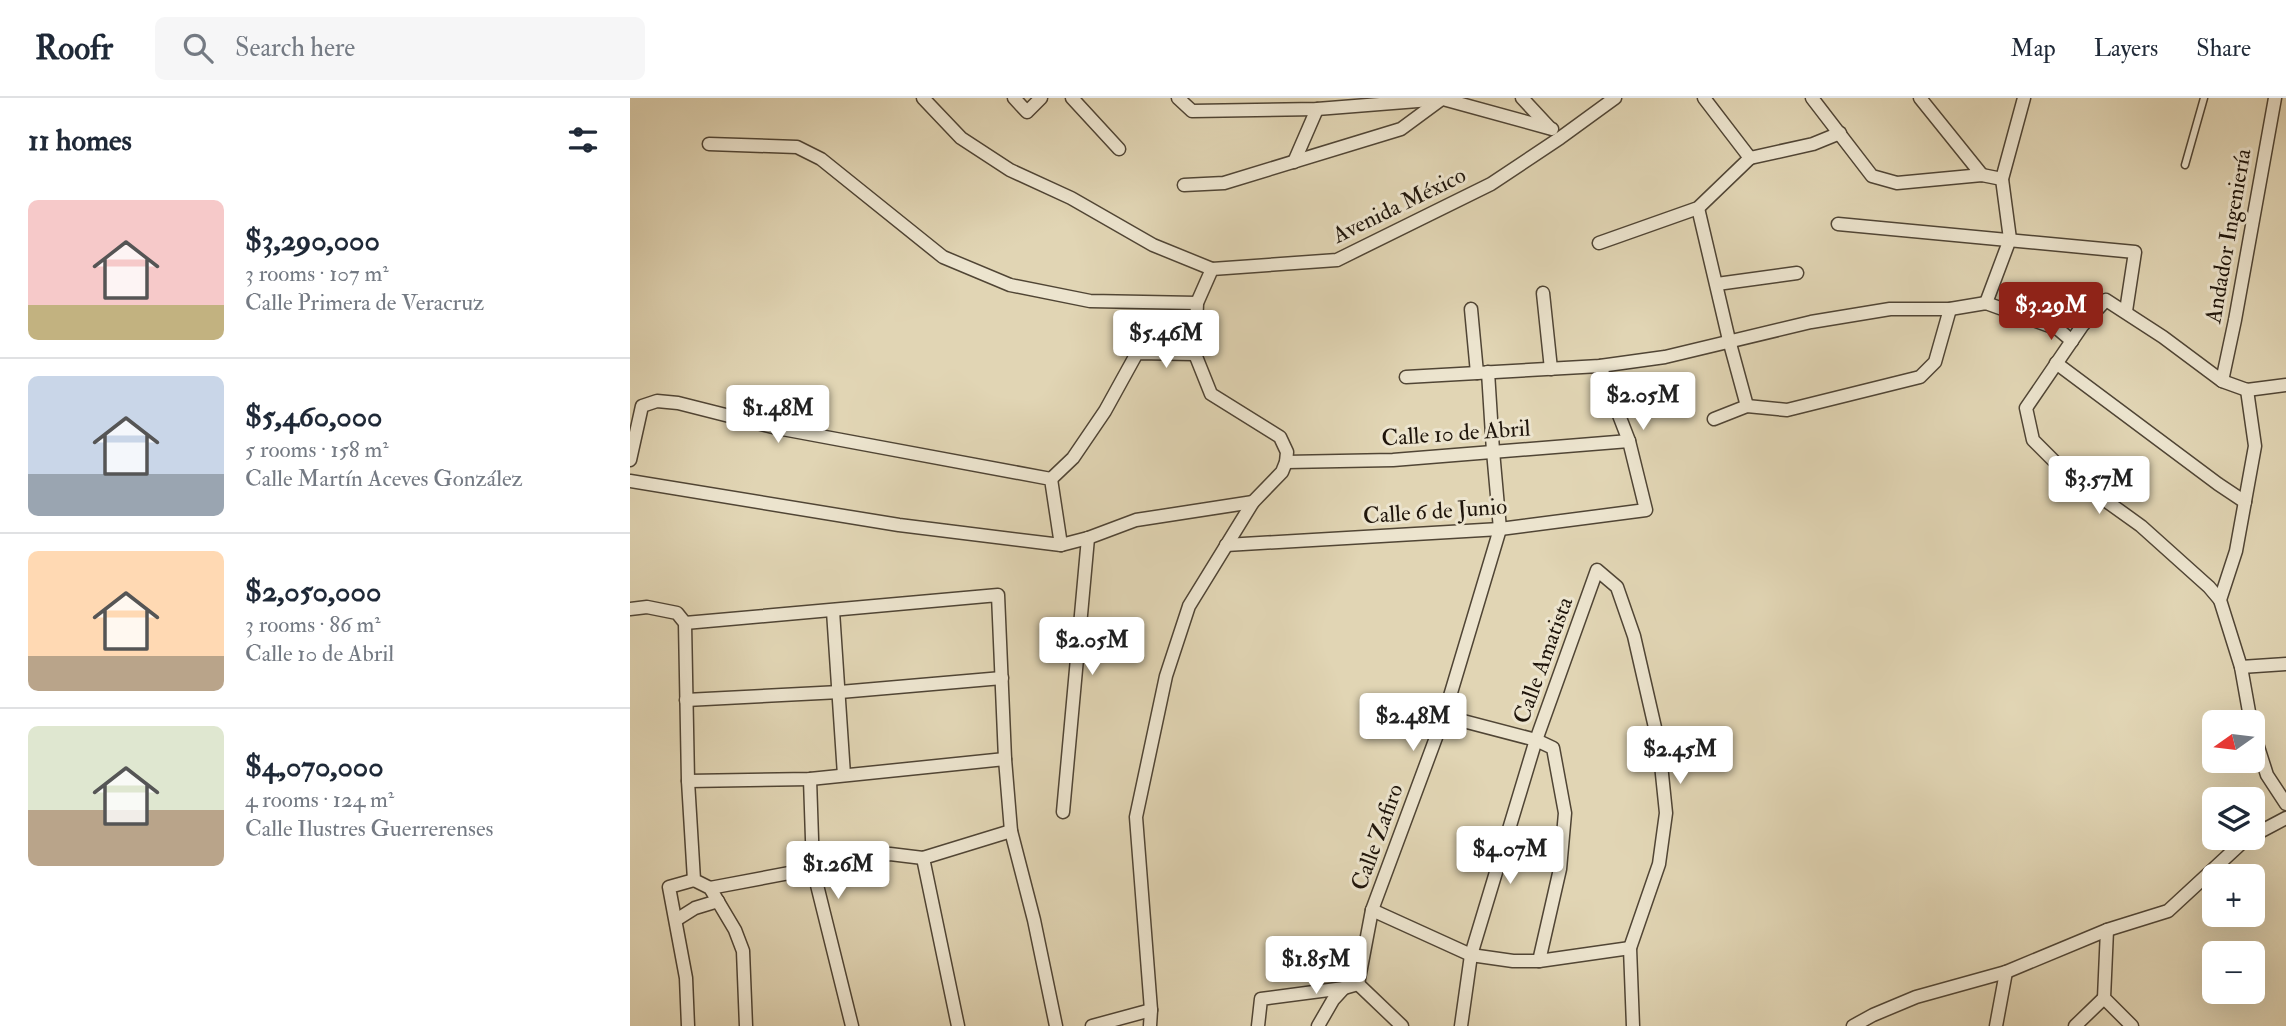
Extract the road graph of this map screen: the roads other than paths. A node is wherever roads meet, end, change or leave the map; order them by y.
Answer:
1 (923, 98) edge
2 (1014, 98) edge
3 (1041, 98) edge
4 (1072, 98) edge
5 (1178, 98) edge
6 (1522, 98) edge
7 (1704, 98) edge
8 (1812, 98) edge
9 (1920, 98) edge
10 (2024, 98) edge
11 (2204, 98) edge
12 (2275, 98) edge
13 (1443, 99) edge
14 (1606, 100) edge
15 (1342, 103) edge
16 (1317, 109) junction
17 (1840, 133) junction
18 (1556, 134) junction
19 (709, 144) dead end
20 (1119, 149) dead end
21 (1750, 158) junction
22 (1294, 162) junction
23 (2185, 165) dead end
24 (1982, 175) junction
25 (2002, 179) junction
26 (1184, 185) dead end
27 (1698, 208) junction
28 (1838, 224) dead end
29 (2010, 239) junction
30 (1599, 243) dead end
31 (1212, 269) junction
32 (1797, 273) dead end
33 (1717, 284) junction
34 (1543, 293) dead end
35 (1197, 303) junction
36 (1986, 303) junction
37 (1471, 309) dead end
38 (1950, 309) junction
39 (2126, 311) junction
40 (1730, 340) junction
41 (2072, 341) junction
42 (1195, 354) junction
43 (2056, 363) junction
44 (1600, 366) junction
45 (1552, 369) junction
46 (1483, 372) junction
47 (1406, 377) dead end
48 (2222, 381) junction
49 (2286, 384) edge
50 (2247, 390) junction
51 (1748, 406) junction
52 (1714, 419) dead end
53 (1629, 441) junction
54 (1493, 451) junction
55 (630, 460) edge
56 (1286, 462) junction
57 (1051, 479) junction
58 (630, 481) edge
59 (1253, 502) junction
60 (2245, 502) junction
61 (1500, 529) junction
62 (1088, 538) junction
63 (1061, 545) junction
64 (1226, 545) junction
65 (2220, 600) junction
66 (630, 609) edge
67 (833, 611) junction
68 (685, 623) junction
69 (2286, 664) edge
70 (2241, 667) junction
71 (1002, 678) junction
72 (840, 692) junction
73 (686, 700) junction
74 (2248, 710) edge
75 (1444, 716) junction
76 (1536, 740) junction
77 (1005, 759) junction
78 (2265, 769) edge
79 (844, 775) junction
80 (810, 779) junction
81 (688, 781) junction
82 (2286, 804) edge
83 (1063, 812) dead end
84 (2286, 818) edge
85 (2265, 829) edge
86 (1011, 831) junction
87 (2234, 850) edge
88 (923, 858) junction
89 (813, 869) junction
90 (694, 880) junction
91 (710, 888) junction
92 (718, 901) junction
93 (1372, 910) junction
94 (676, 920) junction
95 (2107, 930) junction
96 (1630, 948) junction
97 (1471, 955) junction
98 (1539, 961) junction
99 (2006, 972) junction
100 (1359, 984) junction
101 (1344, 988) junction
102 (2104, 998) junction
103 (1151, 1010) junction
104 (688, 1026) edge
105 (746, 1026) edge
106 (852, 1026) edge
107 (958, 1026) edge
108 (1056, 1026) edge
109 (1092, 1026) edge
110 (1150, 1026) edge
111 (1258, 1026) edge
112 (1318, 1026) edge
113 (1402, 1026) edge
114 (1461, 1026) edge
115 (1633, 1026) edge
116 (1853, 1026) edge
117 (1996, 1026) edge
118 (2075, 1026) edge
119 (2132, 1026) edge

1 - 31 street
2 - 3 street
4 - 20 street
5 - 16 street
6 - 18 street
7 - 21 street
8 - 17 street
9 - 24 street
10 - 25 street
11 - 23 lane
12 - 48 street, Andador Ingeniería
13 - 15 street
13 - 18 street
13 - 22 street
14 - 18 street, Avenida México
15 - 16 street
16 - 22 street
17 - 21 street
17 - 24 street
18 - 31 street, Avenida México
19 - 35 street
21 - 27 street
22 - 26 street
24 - 25 street
25 - 29 street
27 - 30 street
27 - 33 street
28 - 29 street
29 - 36 street
29 - 39 street
31 - 35 street
32 - 33 street
33 - 40 street
34 - 45 street
35 - 42 street
36 - 38 street
36 - 41 street
37 - 46 street
38 - 40 street
38 - 51 street
39 - 41 street
39 - 48 street
40 - 44 street
40 - 51 street
41 - 43 street
42 - 56 street
42 - 57 street
43 - 60 street
43 - 65 street
44 - 45 street
44 - 53 street
45 - 46 street
46 - 47 street
46 - 54 street
48 - 50 street
49 - 50 street
50 - 60 street
51 - 52 street
53 - 54 street, Calle 10 de Abril
53 - 61 street, Calle 6 de Junio
54 - 56 street, Calle 10 de Abril
54 - 61 street
55 - 57 street
56 - 59 street
57 - 63 street
58 - 63 street
59 - 62 street
59 - 64 street
60 - 65 street
61 - 64 street, Calle 6 de Junio
61 - 75 street, Calle Zafiro
62 - 63 street
62 - 83 street
64 - 103 street
65 - 70 street
66 - 68 street
67 - 68 street
67 - 71 street
67 - 72 street
68 - 73 street
69 - 70 street
70 - 74 street
71 - 72 street
71 - 77 street
72 - 73 street
72 - 79 street
73 - 81 street
75 - 76 street
75 - 93 street, Calle Zafiro
76 - 96 street, Calle Amatista
76 - 97 street
76 - 98 street, Calle Amatista
77 - 79 street
77 - 86 street
78 - 82 street
79 - 80 street
80 - 81 street
80 - 89 street
81 - 90 street
84 - 85 street
86 - 88 street
86 - 108 street
87 - 95 street
88 - 89 street
88 - 107 street
89 - 91 street
89 - 106 street
90 - 91 street
90 - 94 street
91 - 92 street
92 - 94 street
92 - 105 street
93 - 97 street
93 - 100 street, Calle Zafiro
94 - 104 street
95 - 99 street
95 - 102 street
96 - 98 street
96 - 115 street
97 - 98 street
97 - 114 street
99 - 116 street
99 - 117 street
100 - 101 street
100 - 113 street
101 - 111 street
101 - 112 street
102 - 118 street
102 - 119 street
103 - 109 street
103 - 110 street

